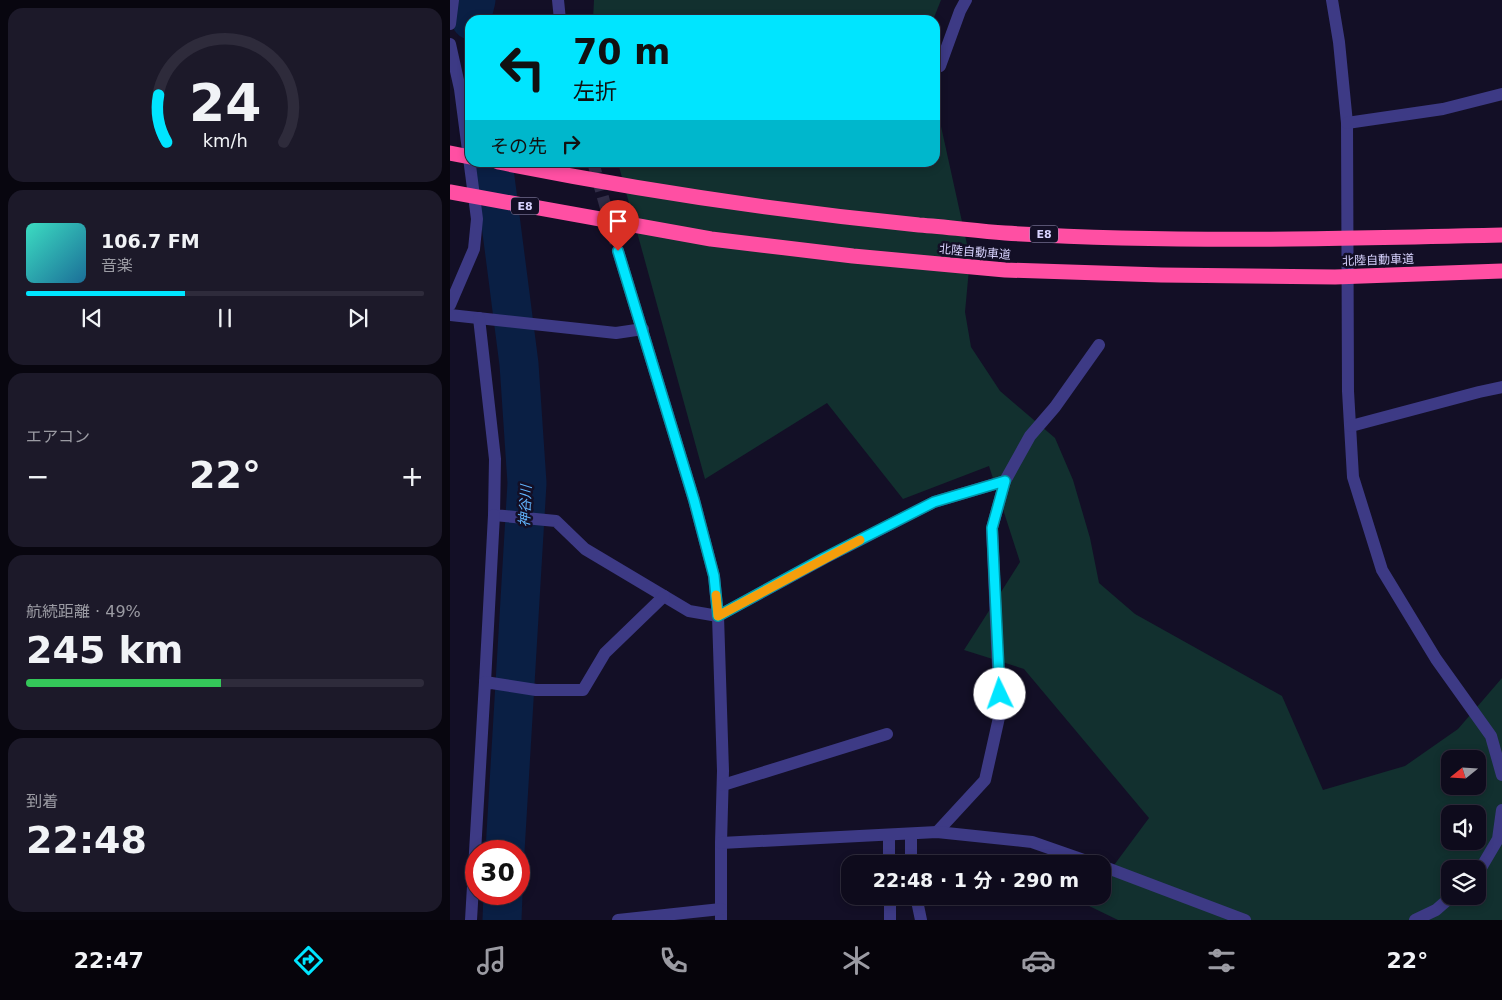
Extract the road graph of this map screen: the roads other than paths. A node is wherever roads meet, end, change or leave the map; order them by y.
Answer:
1 (452, 0) edge
2 (558, 0) edge
3 (966, 0) edge
4 (1332, 0) edge
5 (560, 15) edge
6 (450, 24) edge
7 (450, 44) edge
8 (940, 66) dead end
9 (1502, 94) edge
10 (1347, 123) junction
11 (465, 127) edge
12 (450, 153) edge
13 (465, 156) edge
14 (470, 167) edge
15 (523, 167) edge
16 (450, 192) edge
17 (1502, 235) edge
18 (618, 251) tunnel mouth
19 (1502, 270) edge
20 (450, 305) edge
21 (450, 315) edge
22 (484, 318) junction
23 (643, 328) junction
24 (1099, 345) dead end
25 (1502, 387) edge
26 (1351, 426) junction
27 (1005, 481) junction
28 (497, 515) junction
29 (664, 596) junction
30 (718, 616) junction
31 (485, 682) junction
32 (887, 734) dead end
33 (1502, 775) edge
34 (723, 785) junction
35 (1502, 810) edge
36 (937, 832) junction
37 (911, 834) junction
38 (889, 835) junction
39 (721, 843) junction
40 (890, 855) edge
41 (911, 855) edge
42 (1070, 855) edge
43 (1486, 860) edge
44 (1111, 869) edge
45 (890, 905) edge
46 (918, 905) edge
47 (1442, 905) edge
48 (721, 915) edge
49 (471, 920) edge
50 (618, 920) edge
51 (890, 920) edge
52 (921, 920) edge
53 (1245, 920) edge
54 (1415, 920) edge

1 - 6 street
2 - 5 street
3 - 8 street
4 - 10 street
7 - 11 street
9 - 10 street
10 - 26 street
12 - 13 highway
14 - 20 street
15 - 17 highway, 北陸自動車道 / E8
16 - 19 highway, 北陸自動車道 / E8
18 - 23 street
21 - 22 street
22 - 23 street
22 - 28 street
23 - 30 street
24 - 27 street
25 - 26 street
26 - 33 street
27 - 30 street
27 - 36 street
28 - 29 street
28 - 31 street
29 - 30 street
29 - 31 street
30 - 34 street
31 - 49 street
32 - 34 street
34 - 39 street
35 - 43 street
36 - 37 street
36 - 42 street
37 - 38 street
37 - 41 street
38 - 39 street
38 - 40 street
39 - 48 street
44 - 53 street
45 - 51 street
46 - 52 street
47 - 54 street
48 - 50 street

